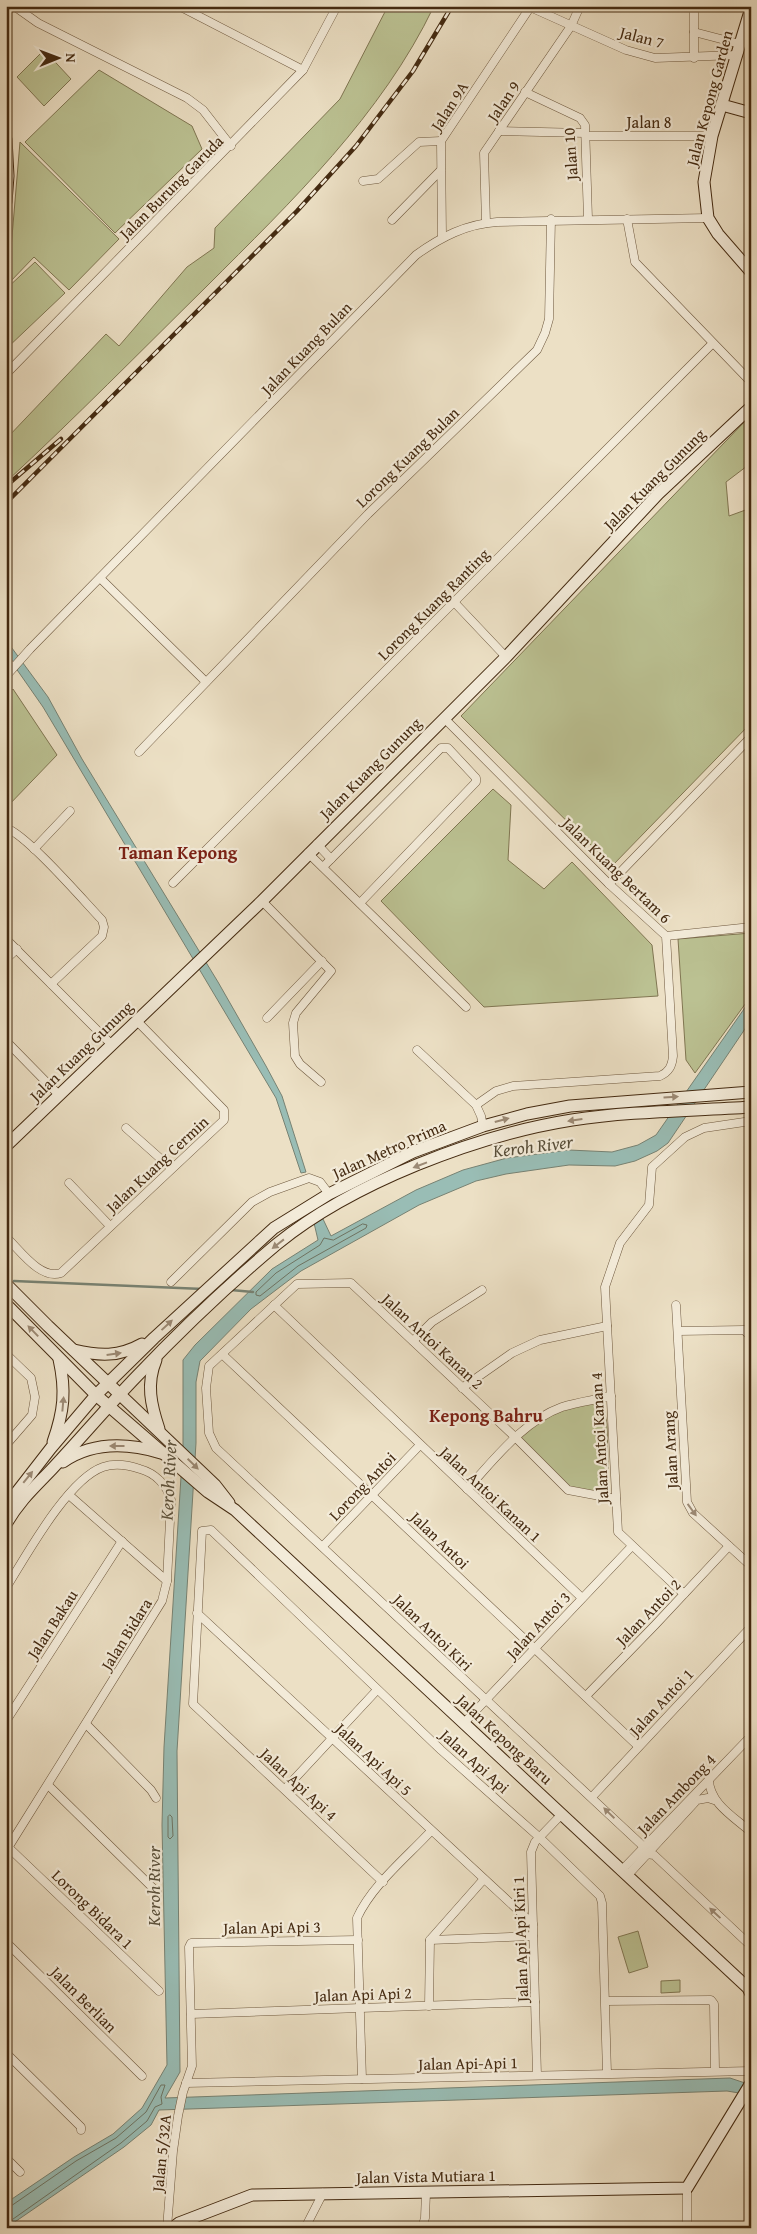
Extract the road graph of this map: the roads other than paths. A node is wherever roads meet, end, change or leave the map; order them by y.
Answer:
1 (14, 6) edge
2 (179, 6) edge
3 (337, 6) edge
4 (580, 6) edge
5 (694, 6) edge
6 (530, 7) edge
7 (751, 8) edge
8 (571, 26) junction
9 (748, 28) edge
10 (694, 32) junction
11 (738, 50) junction
12 (694, 58) junction
13 (303, 70) junction
14 (525, 92) junction
15 (722, 105) junction
16 (751, 114) edge
17 (499, 131) junction
18 (585, 134) junction
19 (712, 136) junction
20 (6, 139) edge
21 (441, 141) junction
22 (231, 146) junction
23 (442, 170) junction
24 (362, 180) dead end
25 (6, 202) edge
26 (708, 218) junction
27 (588, 219) junction
28 (627, 219) junction
29 (392, 220) dead end
30 (551, 220) junction
31 (486, 222) junction
32 (442, 237) junction
33 (751, 272) edge
34 (712, 344) junction
35 (6, 374) edge
36 (751, 382) edge
37 (751, 407) edge
38 (100, 578) junction
39 (454, 602) junction
40 (506, 657) junction
41 (6, 659) edge
42 (13, 668) junction
43 (6, 676) edge
44 (206, 682) junction
45 (444, 718) junction
46 (751, 737) edge
47 (139, 752) dead end
48 (70, 810) dead end
49 (6, 828) edge
50 (317, 844) junction
51 (34, 849) junction
52 (308, 853) junction
53 (332, 858) junction
54 (323, 867) junction
55 (173, 883) dead end
56 (609, 884) junction
57 (262, 901) junction
58 (360, 903) junction
59 (751, 927) edge
60 (666, 936) junction
61 (6, 939) edge
62 (16, 949) junction
63 (6, 959) edge
64 (322, 961) junction
65 (51, 984) junction
66 (466, 1007) dead end
67 (267, 1018) dead end
68 (136, 1020) junction
69 (6, 1041) edge
70 (111, 1044) junction
71 (417, 1050) dead end
72 (321, 1082) dead end
73 (749, 1092) edge
74 (59, 1095) junction
75 (476, 1105) junction
76 (748, 1107) edge
77 (751, 1121) edge
78 (483, 1126) junction
79 (126, 1128) dead end
80 (8, 1141) edge
81 (170, 1168) junction
82 (69, 1183) dead end
83 (329, 1194) junction
84 (110, 1226) junction
85 (6, 1236) edge
86 (172, 1282) dead end
87 (6, 1284) edge
88 (482, 1290) dead end
89 (6, 1304) edge
90 (274, 1305) junction
91 (676, 1305) dead end
92 (607, 1326) junction
93 (678, 1331) junction
94 (751, 1337) edge
95 (154, 1338) junction
96 (413, 1341) junction
97 (72, 1349) junction
98 (6, 1354) edge
99 (158, 1354) junction
100 (222, 1354) junction
101 (59, 1358) junction
102 (108, 1383) junction
103 (462, 1388) junction
104 (120, 1394) junction
105 (96, 1395) junction
106 (611, 1396) junction
107 (109, 1406) junction
108 (160, 1432) junction
109 (515, 1437) junction
110 (6, 1445) edge
111 (420, 1445) junction
112 (51, 1448) junction
113 (166, 1455) junction
114 (51, 1470) junction
115 (211, 1488) junction
116 (467, 1490) junction
117 (373, 1494) junction
118 (70, 1495) junction
119 (616, 1499) junction
120 (6, 1506) edge
121 (6, 1524) edge
122 (122, 1541) junction
123 (323, 1546) junction
124 (632, 1546) junction
125 (729, 1546) junction
126 (751, 1566) edge
127 (167, 1581) junction
128 (6, 1588) edge
129 (684, 1594) junction
130 (582, 1598) junction
131 (197, 1613) junction
132 (751, 1627) edge
133 (534, 1650) junction
134 (377, 1690) junction
135 (586, 1696) junction
136 (485, 1700) junction
137 (6, 1721) edge
138 (464, 1723) junction
139 (86, 1724) junction
140 (751, 1736) edge
141 (333, 1739) junction
142 (638, 1746) junction
143 (709, 1779) junction
144 (48, 1785) junction
145 (285, 1789) junction
146 (592, 1797) junction
147 (156, 1798) dead end
148 (714, 1800) junction
149 (562, 1814) junction
150 (431, 1831) junction
151 (751, 1832) edge
152 (540, 1837) junction
153 (7, 1849) edge
154 (645, 1850) junction
155 (624, 1873) junction
156 (483, 1880) junction
157 (383, 1882) junction
158 (157, 1892) dead end
159 (533, 1924) junction
160 (533, 1936) junction
161 (358, 1940) junction
162 (430, 1940) junction
163 (6, 1942) edge
164 (751, 1946) edge
165 (189, 1947) joint
166 (159, 1991) dead end
167 (751, 1994) edge
168 (606, 2001) junction
169 (535, 2002) junction
170 (430, 2006) junction
171 (360, 2008) junction
172 (191, 2014) junction
173 (6, 2053) edge
174 (715, 2070) junction
175 (751, 2070) edge
176 (608, 2073) junction
177 (537, 2075) junction
178 (142, 2076) dead end
179 (362, 2079) junction
180 (186, 2083) junction
181 (751, 2083) edge
182 (81, 2130) dead end
183 (6, 2158) edge
184 (20, 2172) dead end
185 (687, 2188) junction
186 (426, 2192) junction
187 (323, 2193) junction
188 (167, 2228) edge
189 (172, 2228) edge
190 (305, 2228) edge
191 (422, 2228) edge
192 (687, 2228) edge

1 - 22 street
2 - 13 street
3 - 13 street, Jalan Burung Garuda
4 - 8 street, Jalan 9
5 - 10 street
6 - 8 street, Jalan 7
6 - 21 street, Jalan 9A
7 - 9 street, Jalan Kepong Garden
8 - 12 street, Jalan 7
8 - 14 street, Jalan 9
9 - 11 street, Jalan Kepong Garden
10 - 11 street
10 - 12 street
11 - 12 street, Jalan 7
11 - 15 street, Jalan Kepong Garden
13 - 22 street, Jalan Burung Garuda
14 - 17 street, Jalan 9
14 - 18 street, Jalan 10
15 - 16 street
15 - 19 street, Jalan Kepong Garden
17 - 18 street, Jalan 8
17 - 31 street, Jalan 9
18 - 19 street, Jalan 8
18 - 27 street, Jalan 10
19 - 26 street, Jalan Kepong Garden
20 - 25 street
21 - 23 street, Jalan 9A
21 - 24 street
22 - 35 street, Jalan Burung Garuda
23 - 29 street
23 - 32 street, Jalan 9A
26 - 28 street, Jalan Kuang Bulan
26 - 33 street, Jalan Kepong Garden
27 - 28 street, Jalan Kuang Bulan
27 - 30 street, Jalan Kuang Bulan
28 - 34 street
30 - 31 street, Jalan Kuang Bulan
30 - 44 street, Lorong Kuang Bulan
31 - 32 street, Jalan Kuang Bulan
32 - 38 street, Jalan Kuang Bulan
34 - 36 street
34 - 39 street, Lorong Kuang Ranting
37 - 40 street, Jalan Kuang Gunung
38 - 42 street, Jalan Kuang Bulan
38 - 44 street
39 - 40 street
39 - 55 street, Lorong Kuang Ranting
40 - 45 street, Jalan Kuang Gunung
41 - 42 street
42 - 43 street, Jalan Kuang Bulan
44 - 47 street, Lorong Kuang Bulan
45 - 50 street, Jalan Kuang Gunung
45 - 56 street, Jalan Kuang Bertam 6
46 - 56 street
48 - 51 street
49 - 51 street
50 - 52 street, Jalan Kuang Gunung
50 - 53 street
51 - 65 street
52 - 54 street
52 - 57 street, Jalan Kuang Gunung
53 - 54 street
53 - 58 street
54 - 58 street
56 - 60 street, Jalan Kuang Bertam 6
57 - 64 street
57 - 68 street, Jalan Kuang Gunung
58 - 66 street
59 - 60 street
60 - 75 street, Jalan Kuang Bertam 6
61 - 62 street
62 - 63 street
62 - 65 street
64 - 67 street
64 - 72 street
65 - 70 street
68 - 70 street, Jalan Kuang Gunung
68 - 81 street, Jalan Kuang Cermin
69 - 74 street
70 - 74 street, Jalan Kuang Gunung
71 - 75 street
78 -> 73 street, Jalan Metro Prima
74 - 80 street, Jalan Kuang Gunung
75 - 78 street
76 -> 99 street, Jalan Metro Prima
77 - 92 street, Jalan Antoi Kanan 4
78 - 83 street, Jalan Metro Prima
79 - 81 street
81 - 84 street, Jalan Kuang Cermin
82 - 84 street
83 - 86 street
95 -> 83 street, Jalan Metro Prima
84 - 85 street, Jalan Kuang Cermin
87 - 97 street, Jalan Kepong Baru
88 - 96 street
101 -> 89 street, Jalan Kepong Baru
90 - 96 street, Jalan Antoi Kanan 2
90 - 100 street
90 - 111 street, Jalan Antoi Kanan 1
91 - 93 street, Jalan Arang
92 - 103 street
92 - 106 street, Jalan Antoi Kanan 4
93 - 94 street
93 -> 125 street, Jalan Arang
97 -> 95 street
95 - 102 street, Jalan Metro Prima
96 - 103 street, Jalan Antoi Kanan 2
97 - 102 street, Jalan Kepong Baru
98 - 110 street
99 - 104 street, Jalan Metro Prima
99 - 108 street
100 - 117 street, Jalan Antoi
100 - 123 street, Jalan Antoi Kiri
101 - 105 street, Jalan Kepong Baru
112 -> 101 street
102 - 104 street, Jalan Kepong Baru
102 - 105 street, Jalan Metro Prima
103 - 109 street, Jalan Antoi Kanan 2
104 - 107 street, Jalan Metro Prima
104 - 108 street, Jalan Kepong Baru
105 - 107 street, Jalan Kepong Baru
105 - 112 street, Jalan Metro Prima
106 - 109 street
106 - 119 street, Jalan Antoi Kanan 4
107 - 113 street, Jalan Kepong Baru
107 - 114 street, Jalan Metro Prima
108 -> 115 street, Jalan Kepong Baru
109 - 116 street
109 - 119 street, Jalan Antoi Kanan 2
111 - 116 street, Jalan Antoi Kanan 1
111 - 117 street, Lorong Antoi
120 -> 112 street, Jalan Metro Prima
113 -> 114 street
113 - 115 street, Jalan Kepong Baru
114 - 121 street
115 - 138 street, Jalan Kepong Baru
116 - 130 street, Jalan Antoi Kanan 1
117 - 123 street, Lorong Antoi
117 - 133 street, Jalan Antoi
118 - 122 street
118 - 127 street, Jalan Bidara
118 - 128 street, Jalan Bidara
119 - 124 street, Jalan Antoi Kanan 4
122 - 127 street
122 - 137 street, Jalan Bakau
123 - 136 street, Jalan Antoi Kiri
124 - 129 street, Jalan Antoi Kanan 4
124 - 130 street, Jalan Antoi 3
125 - 126 street, Jalan Arang
125 - 129 street, Jalan Antoi 2
127 - 139 street, Jalan Bidara
129 - 135 street, Jalan Antoi 2
130 - 133 street, Jalan Antoi 3
131 - 134 street, Jalan Api Api
131 - 141 street, Jalan Api Api 5
131 - 145 street, Jalan Api Api 4
132 - 142 street, Jalan Antoi 1
133 - 135 street, Jalan Antoi
133 - 136 street, Jalan Antoi 3
134 - 141 street
134 - 152 street, Jalan Api Api
135 - 142 street, Jalan Antoi
136 - 138 street, Jalan Antoi 3
136 - 146 street, Jalan Antoi Kiri
138 - 149 street, Jalan Kepong Baru
139 - 144 street, Jalan Bidara
139 - 147 street
140 - 143 street, Jalan Ambong 4
141 - 145 street
141 - 150 street, Jalan Api Api 5
142 - 146 street, Jalan Antoi 1
143 - 148 street
143 - 154 street, Jalan Ambong 4
144 - 153 street, Jalan Bidara
144 - 158 street
145 - 157 street, Jalan Api Api 4
154 -> 146 street, Jalan Antoi Kiri
148 - 151 street
148 - 154 street, Jalan Ambong 4
149 - 152 street, Jalan Api Api Kiri 1
149 - 155 street, Jalan Kepong Baru
150 - 156 street, Jalan Api Api 5
150 - 157 street
152 - 159 street, Jalan Api Api Kiri 1
152 - 168 street, Jalan Api Api
153 - 166 street, Lorong Bidara 1
154 - 155 street, Jalan Ambong 4
164 -> 154 street, Jalan Antoi Kiri
155 - 167 street, Jalan Kepong Baru
156 - 159 street, Jalan Api Api 5
156 - 162 street
157 - 161 street
159 - 160 street, Jalan Api Api Kiri 1
160 - 162 street
160 - 169 street, Jalan Api Api Kiri 1
161 - 165 street, Jalan Api Api 3
161 - 171 street
162 - 170 street
163 - 178 street, Jalan Berlian
165 - 172 street, Jalan 5/32A
168 - 174 street
168 - 176 street, Jalan Api Api
169 - 170 street, Jalan Api Api 2
169 - 177 street, Jalan Api Api Kiri 1
170 - 171 street, Jalan Api Api 2
171 - 172 street, Jalan Api Api 2
171 - 179 street
172 - 180 street, Jalan 5/32A
173 - 182 street
174 - 175 street, Jalan Api-Api 1
174 - 176 street, Jalan Api-Api 1
176 - 177 street, Jalan Api-Api 1
177 - 179 street, Jalan Api-Api 1
179 - 180 street, Jalan Api-Api 1
180 - 188 street, Jalan 5/32A
181 - 185 street
183 - 184 street
185 - 186 street, Jalan Vista Mutiara 1
185 - 192 street
186 - 187 street, Jalan Vista Mutiara 1
186 - 191 street
187 - 189 street, Jalan Vista Mutiara 1
187 - 190 street

